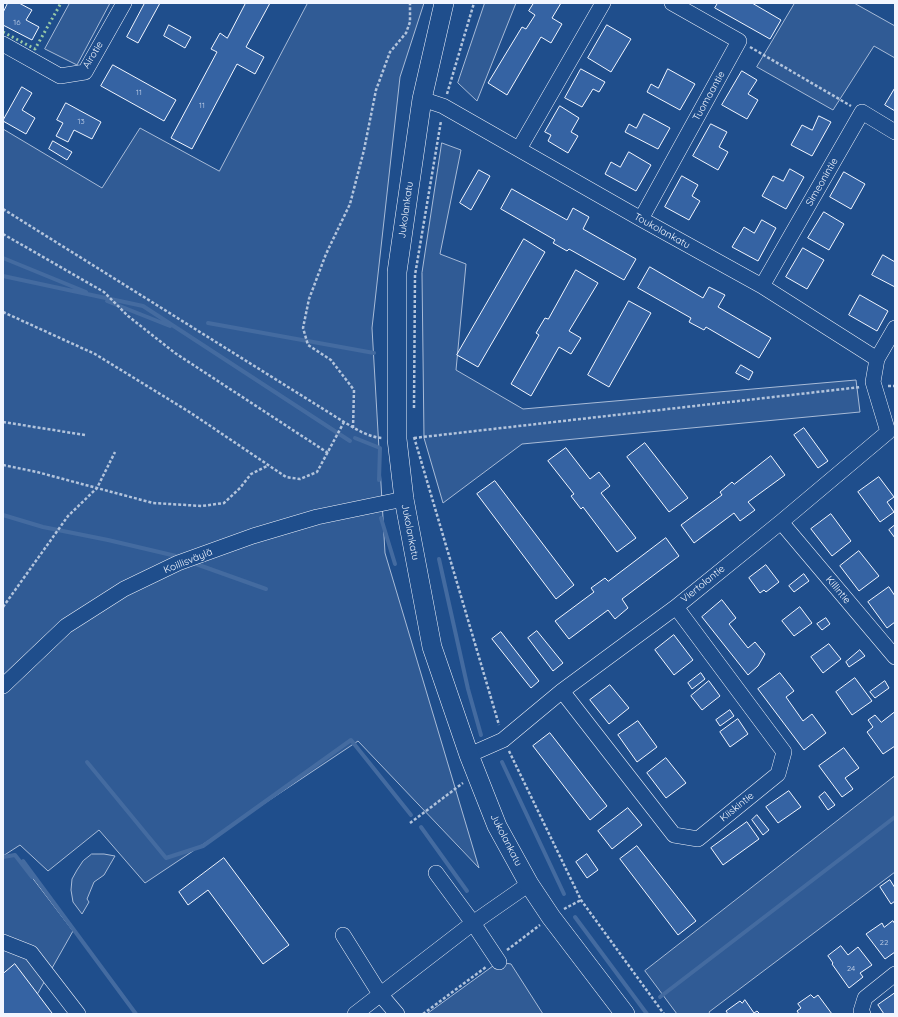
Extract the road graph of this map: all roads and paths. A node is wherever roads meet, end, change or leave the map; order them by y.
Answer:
1 (124, 3) edge
2 (410, 3) edge
3 (444, 3) edge
4 (474, 3) edge
5 (603, 3) edge
6 (672, 3) edge
7 (739, 41) junction
8 (3, 44) edge
9 (422, 99) junction
10 (443, 106) junction
11 (862, 112) junction
12 (895, 132) edge
13 (519, 149) junction
14 (3, 209) edge
15 (641, 219) junction
16 (3, 234) edge
17 (762, 286) junction
18 (3, 312) edge
19 (895, 328) edge
20 (877, 359) junction
21 (869, 384) junction
22 (414, 408) dead end
23 (3, 422) edge
24 (344, 422) junction
25 (353, 428) junction
26 (414, 430) dead end
27 (85, 435) dead end
28 (891, 436) edge
29 (406, 438) junction
30 (115, 452) dead end
31 (328, 453) junction
32 (3, 465) edge
33 (267, 466) junction
34 (97, 488) junction
35 (404, 498) junction
36 (781, 522) junction
37 (3, 607) edge
38 (676, 607) junction
39 (895, 657) edge
40 (3, 686) edge
41 (562, 691) junction
42 (503, 740) junction
43 (469, 755) junction
44 (476, 773) junction
45 (410, 823) dead end
46 (436, 873) dead end
47 (529, 884) junction
48 (473, 923) junction
49 (343, 935) dead end
50 (3, 942) edge
51 (499, 962) dead end
52 (895, 974) edge
53 (380, 994) junction
54 (78, 1014) edge
55 (354, 1014) edge
56 (397, 1014) edge
57 (625, 1014) edge
58 (664, 1014) edge
59 (863, 1014) edge

1 - 8 street, Airotie
2 - 25 path
3 - 9 main road, Jukolankatu
4 - 10 path
5 - 13 street
6 - 7 street
7 - 11 path
7 - 15 street, Tuomaantie
9 - 10 street, Toukolankatu
9 - 29 main road, Jukolankatu
10 - 13 street, Toukolankatu
10 - 22 path
11 - 12 street
11 - 17 street, Simeonintie
13 - 15 street, Toukolankatu
14 - 24 path
15 - 17 street, Toukolankatu
16 - 31 path
17 - 20 street, Toukolankatu
18 - 33 path
19 - 20 street
20 - 21 street
21 - 28 street, Viertolantie
21 - 29 path
23 - 27 path
24 - 25 path
24 - 31 path
25 - 29 path
26 - 29 path
28 - 36 street, Viertolantie
29 - 35 main road, Jukolankatu
29 - 42 path
30 - 34 path
31 - 33 path
32 - 34 path
33 - 34 path
34 - 37 path
35 - 40 street, Koillisväylä
35 - 43 main road, Jukolankatu
36 - 38 street, Viertolantie
36 - 39 street, Killintie
38 - 41 street, Viertolantie
38 - 41 street, Kiiskintie
41 - 42 street, Viertolantie
42 - 43 street, Viertolantie
42 - 58 path
43 - 44 main road, Jukolankatu
44 - 45 path
44 - 47 main road, Jukolankatu
46 - 48 street
47 - 48 street
47 - 57 main road, Jukolankatu
48 - 51 street
48 - 53 street
49 - 53 street
50 - 54 street
52 - 59 street
53 - 55 street
53 - 56 street

